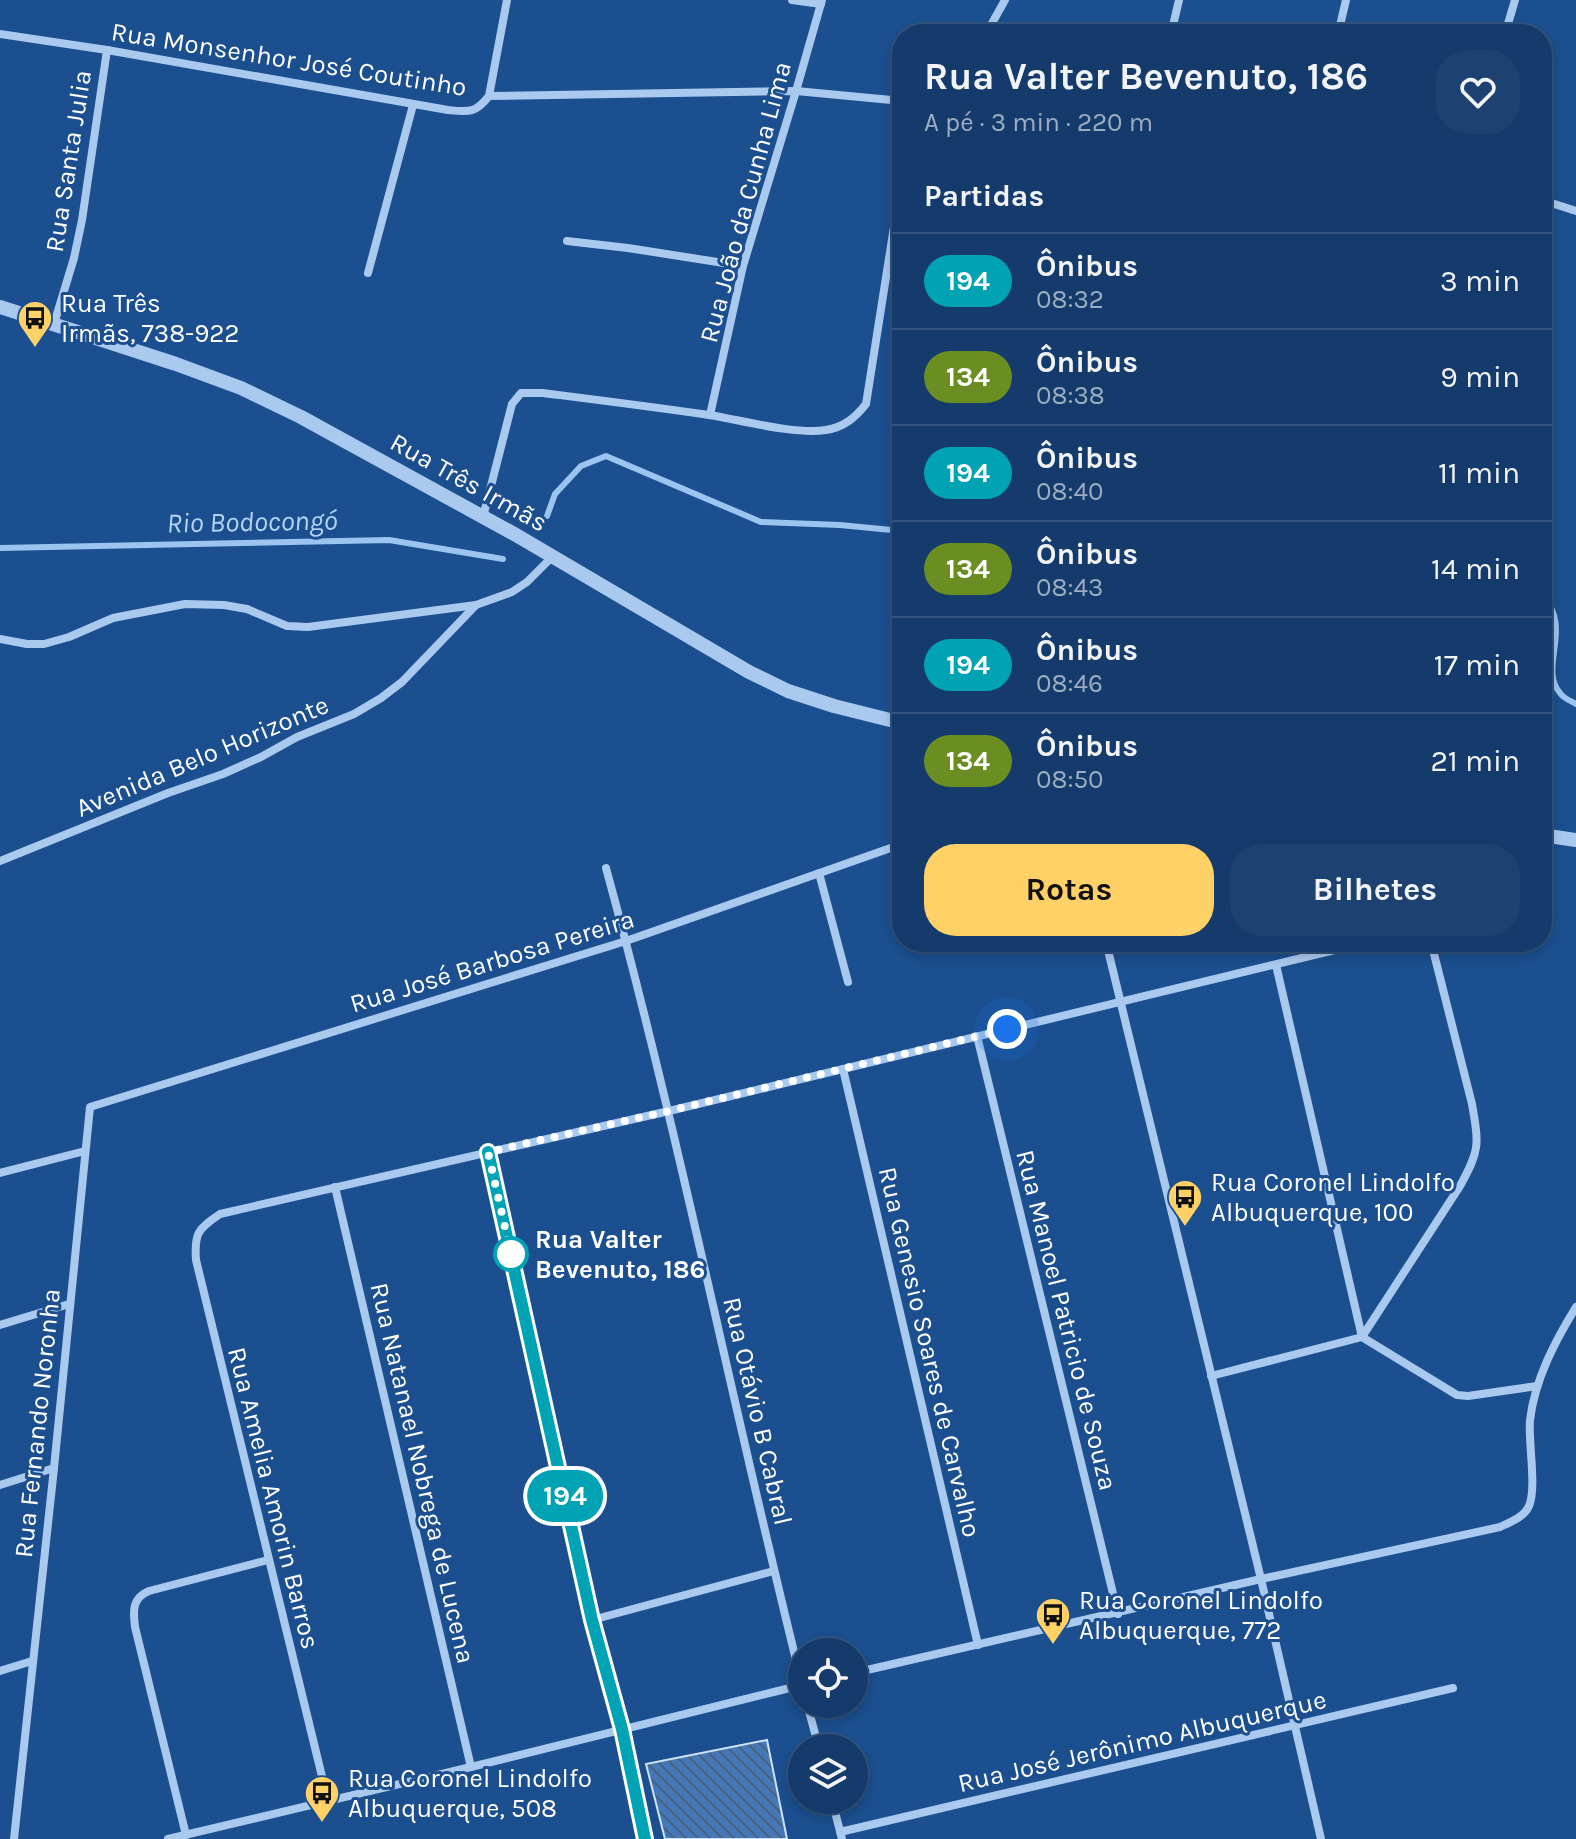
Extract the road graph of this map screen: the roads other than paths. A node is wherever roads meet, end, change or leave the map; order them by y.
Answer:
1 (507, 0) edge
2 (792, 0) edge
3 (1005, 0) edge
4 (1179, 0) edge
5 (1346, 0) edge
6 (1515, 0) edge
7 (821, 2) edge
8 (992, 24) edge
9 (1173, 24) edge
10 (1340, 24) edge
11 (1508, 24) edge
12 (0, 34) edge
13 (107, 50) junction
14 (796, 91) junction
15 (489, 96) junction
16 (892, 100) edge
17 (413, 105) junction
18 (1552, 203) edge
19 (1576, 211) edge
20 (892, 239) edge
21 (567, 241) dead end
22 (743, 266) junction
23 (368, 273) dead end
24 (0, 307) edge
25 (54, 324) junction
26 (710, 415) junction
27 (483, 517) junction
28 (550, 555) junction
29 (476, 605) junction
30 (0, 639) edge
31 (892, 720) edge
32 (1552, 836) edge
33 (1576, 840) edge
34 (892, 847) edge
35 (0, 861) edge
36 (606, 868) dead end
37 (819, 873) junction
38 (626, 941) junction
39 (1109, 952) edge
40 (1328, 952) edge
41 (1434, 952) edge
42 (1276, 965) junction
43 (848, 982) dead end
44 (1121, 1001) junction
45 (977, 1036) junction
46 (843, 1069) junction
47 (90, 1107) joint
48 (669, 1111) junction
49 (85, 1151) junction
50 (488, 1152) junction
51 (0, 1173) edge
52 (335, 1187) junction
53 (69, 1304) junction
54 (1576, 1307) edge
55 (0, 1325) edge
56 (1362, 1337) junction
57 (1211, 1376) junction
58 (1537, 1386) junction
59 (54, 1468) junction
60 (0, 1485) edge
61 (268, 1560) junction
62 (774, 1571) junction
63 (1261, 1579) junction
64 (1118, 1614) junction
65 (592, 1620) junction
66 (790, 1638) edge
67 (978, 1645) junction
68 (32, 1661) junction
69 (868, 1670) edge
70 (0, 1671) edge
71 (788, 1688) edge
72 (1453, 1688) dead end
73 (1294, 1726) junction
74 (622, 1729) junction
75 (471, 1767) junction
76 (328, 1801) junction
77 (836, 1814) edge
78 (186, 1835) junction
79 (841, 1835) edge
80 (14, 1839) edge
81 (168, 1839) edge
82 (645, 1839) edge
83 (1321, 1839) edge

1 - 15 street
2 - 7 street
3 - 8 street
4 - 9 street
5 - 10 street
6 - 11 street
7 - 14 street, Rua João da Cunha Lima
12 - 13 street, Rua Monsenhor José Coutinho
13 - 17 street, Rua Monsenhor José Coutinho
13 - 25 street, Rua Santa Julia
14 - 15 street, Rua Monsenhor José Coutinho
14 - 16 street, Rua Monsenhor José Coutinho
14 - 22 street, Rua João da Cunha Lima
15 - 17 street, Rua Monsenhor José Coutinho
17 - 23 street
18 - 19 street
20 - 26 street
21 - 22 street
22 - 26 street, Rua João da Cunha Lima
24 - 25 street, Rua Três Irmãs
25 - 27 street, Rua Três Irmãs
26 - 27 street
27 - 28 street, Rua Três Irmãs
28 - 29 street
28 - 31 street, Rua Três Irmãs
29 - 30 street
29 - 35 street, Avenida Belo Horizonte
32 - 33 street
34 - 37 street, Rua José Barbosa Pereira
36 - 38 street, Rua Otávio B Cabral
37 - 38 street, Rua José Barbosa Pereira
37 - 43 street
38 - 47 street, Rua José Barbosa Pereira
38 - 48 street, Rua Otávio B Cabral
39 - 44 street
40 - 42 street
41 - 56 street
42 - 44 street
42 - 56 street
44 - 45 street
44 - 57 street
45 - 46 street
45 - 64 street, Rua Manoel Patricio de Souza
46 - 48 street
46 - 67 street, Rua Genesio Soares de Carvalho
47 - 49 street, Rua Fernando Noronha
48 - 50 street
48 - 62 street, Rua Otávio B Cabral
49 - 51 street
49 - 53 street, Rua Fernando Noronha
50 - 52 street
50 - 65 street
52 - 61 street, Rua Amelia Amorin Barros
52 - 75 street, Rua Natanael Nobrega de Lucena
53 - 55 street
53 - 59 street, Rua Fernando Noronha
54 - 58 street
56 - 57 street
56 - 58 street
57 - 63 street
58 - 63 street
59 - 60 street
59 - 68 street, Rua Fernando Noronha
61 - 76 street, Rua Amelia Amorin Barros
61 - 78 street
62 - 65 street
62 - 66 street, Rua Otávio B Cabral
63 - 64 street
63 - 73 street
64 - 67 street
65 - 74 street
67 - 69 street
68 - 70 street
68 - 80 street, Rua Fernando Noronha
71 - 74 street
72 - 73 street, Rua José Jerônimo Albuquerque
73 - 79 street, Rua José Jerônimo Albuquerque
73 - 83 street
74 - 75 street
74 - 82 street
75 - 76 street
76 - 78 street
77 - 79 street
78 - 81 street

